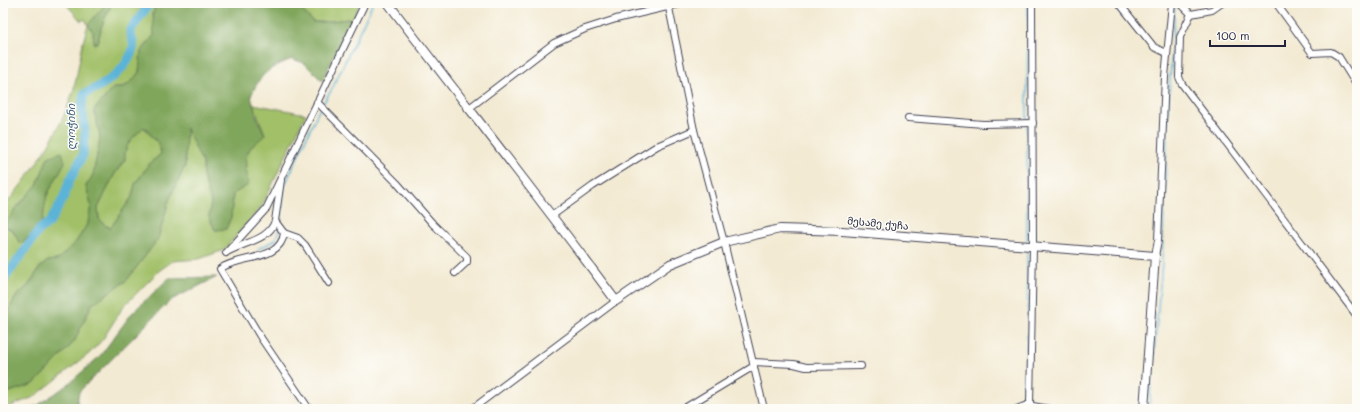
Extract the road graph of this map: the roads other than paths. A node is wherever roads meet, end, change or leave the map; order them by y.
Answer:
1 (365, 3) edge
2 (388, 3) edge
3 (684, 3) edge
4 (1032, 3) edge
5 (1119, 3) edge
6 (1172, 3) edge
7 (1180, 3) edge
8 (1222, 3) edge
9 (1276, 3) edge
10 (668, 4) edge
11 (1191, 14) junction
12 (1166, 53) junction
13 (1357, 86) edge
14 (317, 102) junction
15 (468, 109) junction
16 (908, 118) dead end
17 (1033, 123) junction
18 (694, 130) junction
19 (281, 180) junction
20 (553, 215) junction
21 (275, 221) junction
22 (284, 233) junction
23 (724, 242) junction
24 (1033, 247) junction
25 (1155, 256) junction
26 (455, 273) dead end
27 (329, 283) dead end
28 (616, 301) junction
29 (1357, 316) edge
30 (753, 364) junction
31 (861, 366) dead end
32 (1030, 405) junction
33 (309, 409) edge
34 (472, 409) edge
35 (683, 409) edge
36 (764, 409) edge
37 (1017, 409) edge
38 (1049, 409) edge
39 (1144, 409) edge

1 - 14 street
2 - 15 street
3 - 10 street
4 - 17 street
5 - 12 street
6 - 12 street
7 - 11 street
8 - 11 street
9 - 13 street
10 - 15 street
10 - 18 street
11 - 29 street
12 - 25 street
14 - 19 street
14 - 26 street
15 - 20 street
16 - 17 street
17 - 24 street
18 - 20 street
18 - 23 street
19 - 21 street
19 - 21 street
20 - 28 street
21 - 22 street
22 - 27 street
22 - 33 street
23 - 24 street, მესამე ქუჩა
23 - 28 street, მესამე ქუჩა
23 - 30 street
24 - 25 street, მესამე ქუჩა
24 - 32 street
25 - 39 street
28 - 34 street
30 - 31 street
30 - 35 street
30 - 36 street
32 - 37 street
32 - 38 street

